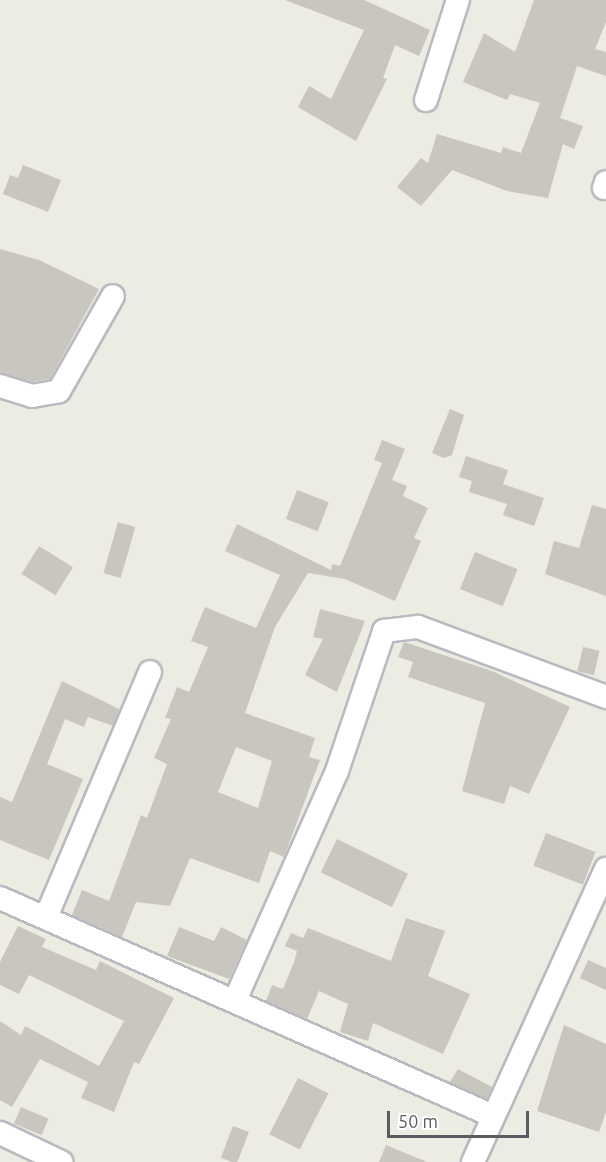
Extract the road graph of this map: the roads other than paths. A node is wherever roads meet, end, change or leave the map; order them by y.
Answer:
1 (458, 0) edge
2 (426, 100) dead end
3 (113, 296) dead end
4 (0, 386) edge
5 (150, 672) dead end
6 (606, 697) edge
7 (606, 869) edge
8 (0, 898) edge
9 (46, 916) junction
10 (236, 998) junction
11 (493, 1116) junction
12 (0, 1133) edge
13 (60, 1162) edge
14 (473, 1162) edge

1 - 2 street
3 - 4 street
5 - 9 street
6 - 10 street
7 - 11 street
8 - 9 street
9 - 10 street
10 - 11 street
11 - 14 street
12 - 13 street

